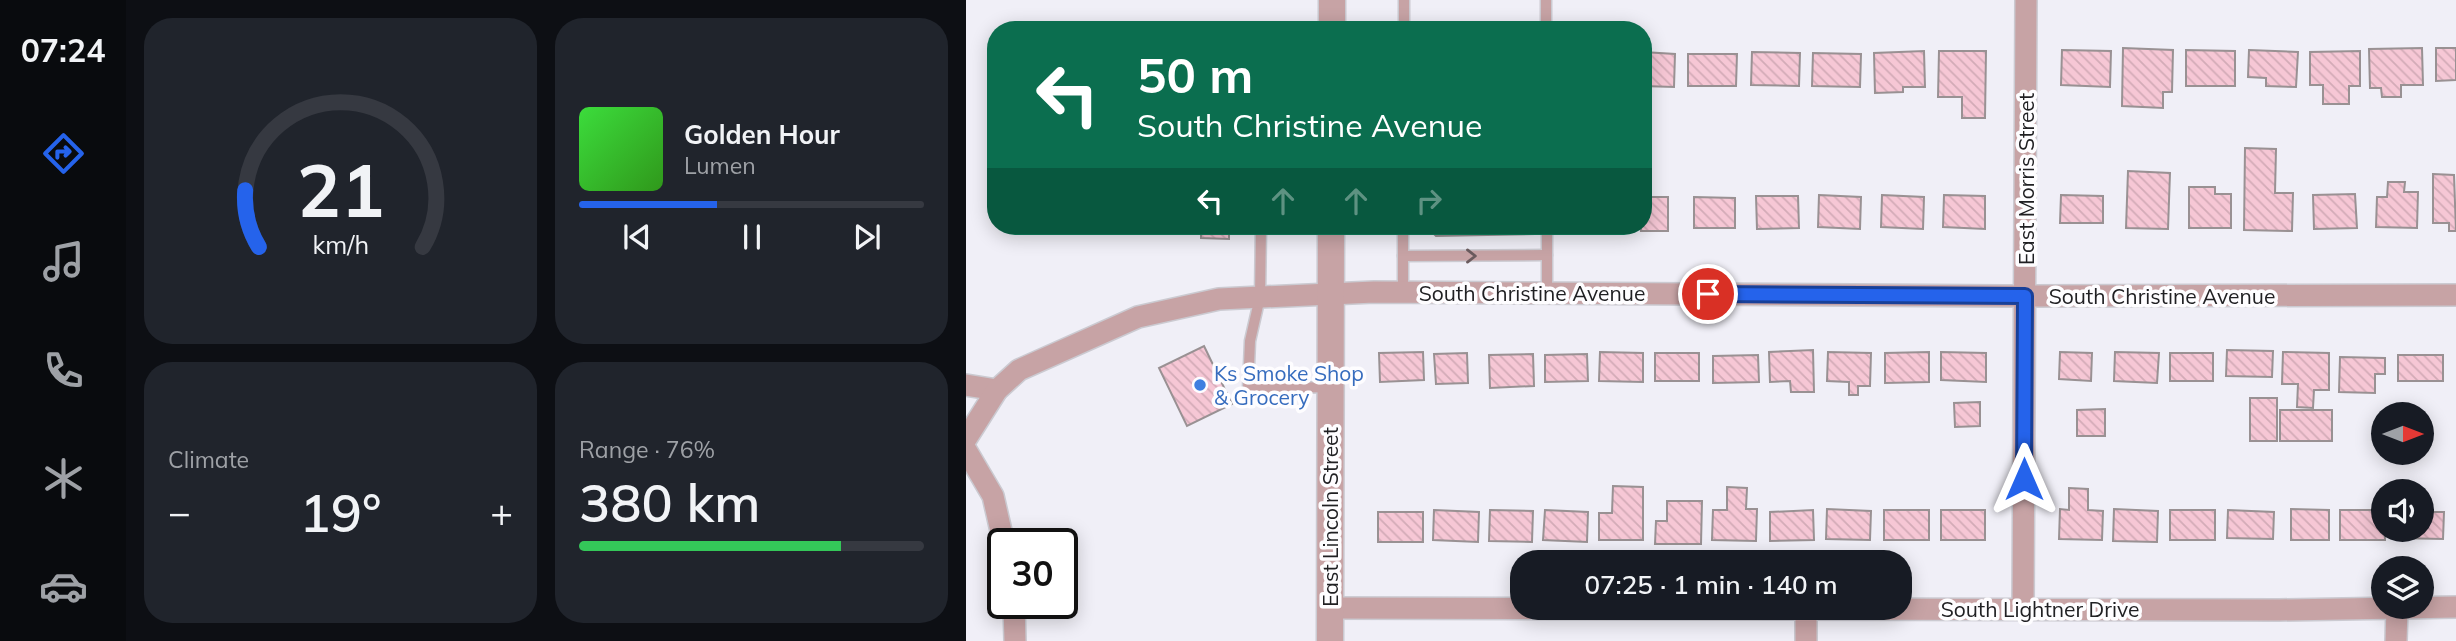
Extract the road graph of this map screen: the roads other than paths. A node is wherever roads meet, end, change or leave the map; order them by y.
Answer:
1 (1332, 0) edge
2 (1404, 0) edge
3 (1546, 0) edge
4 (2026, 0) edge
5 (1332, 21) edge
6 (1404, 21) edge
7 (1546, 21) edge
8 (1261, 235) edge
9 (1331, 235) edge
10 (1403, 235) edge
11 (1547, 235) edge
12 (1547, 255) junction
13 (1403, 256) junction
14 (1331, 292) junction
15 (1403, 292) junction
16 (1547, 293) junction
17 (2456, 295) edge
18 (2025, 296) junction
19 (1260, 297) junction
20 (966, 385) edge
21 (1330, 386) junction
22 (997, 390) junction
23 (966, 439) edge
24 (966, 450) edge
25 (1000, 528) edge
26 (2434, 607) edge
27 (2456, 607) edge
28 (1330, 608) junction
29 (1510, 608) edge
30 (2371, 608) edge
31 (1912, 609) edge
32 (2023, 609) junction
33 (1014, 619) edge
34 (2397, 619) edge
35 (1806, 620) edge
36 (1015, 641) edge
37 (1330, 641) edge
38 (1806, 641) edge
39 (2396, 641) edge

1 - 5 street
2 - 6 lane
3 - 7 lane
4 - 18 street, East Morris Street
8 - 19 lane
9 - 14 street, East Lincoln Street
10 - 13 lane
11 - 12 lane
13 -> 12 lane
12 - 16 lane
13 - 15 lane
14 - 15 street, South Christine Avenue
14 - 19 street, South Christine Avenue
14 - 21 street, East Lincoln Street
15 - 16 street, South Christine Avenue
16 - 18 street, South Christine Avenue
17 - 18 street, South Christine Avenue
18 - 32 street, East Morris Street
19 - 21 lane
19 - 22 street, South Christine Avenue
20 - 22 street
21 - 28 street, East Lincoln Street
22 - 23 street, South Christine Avenue
24 - 25 street
26 - 27 street, South Lightner Drive
28 - 29 street, South Lightner Drive
28 - 37 street, East Lincoln Street
30 - 32 street, South Lightner Drive
31 - 32 street, South Lightner Drive
33 - 36 street
34 - 39 street
35 - 38 street

